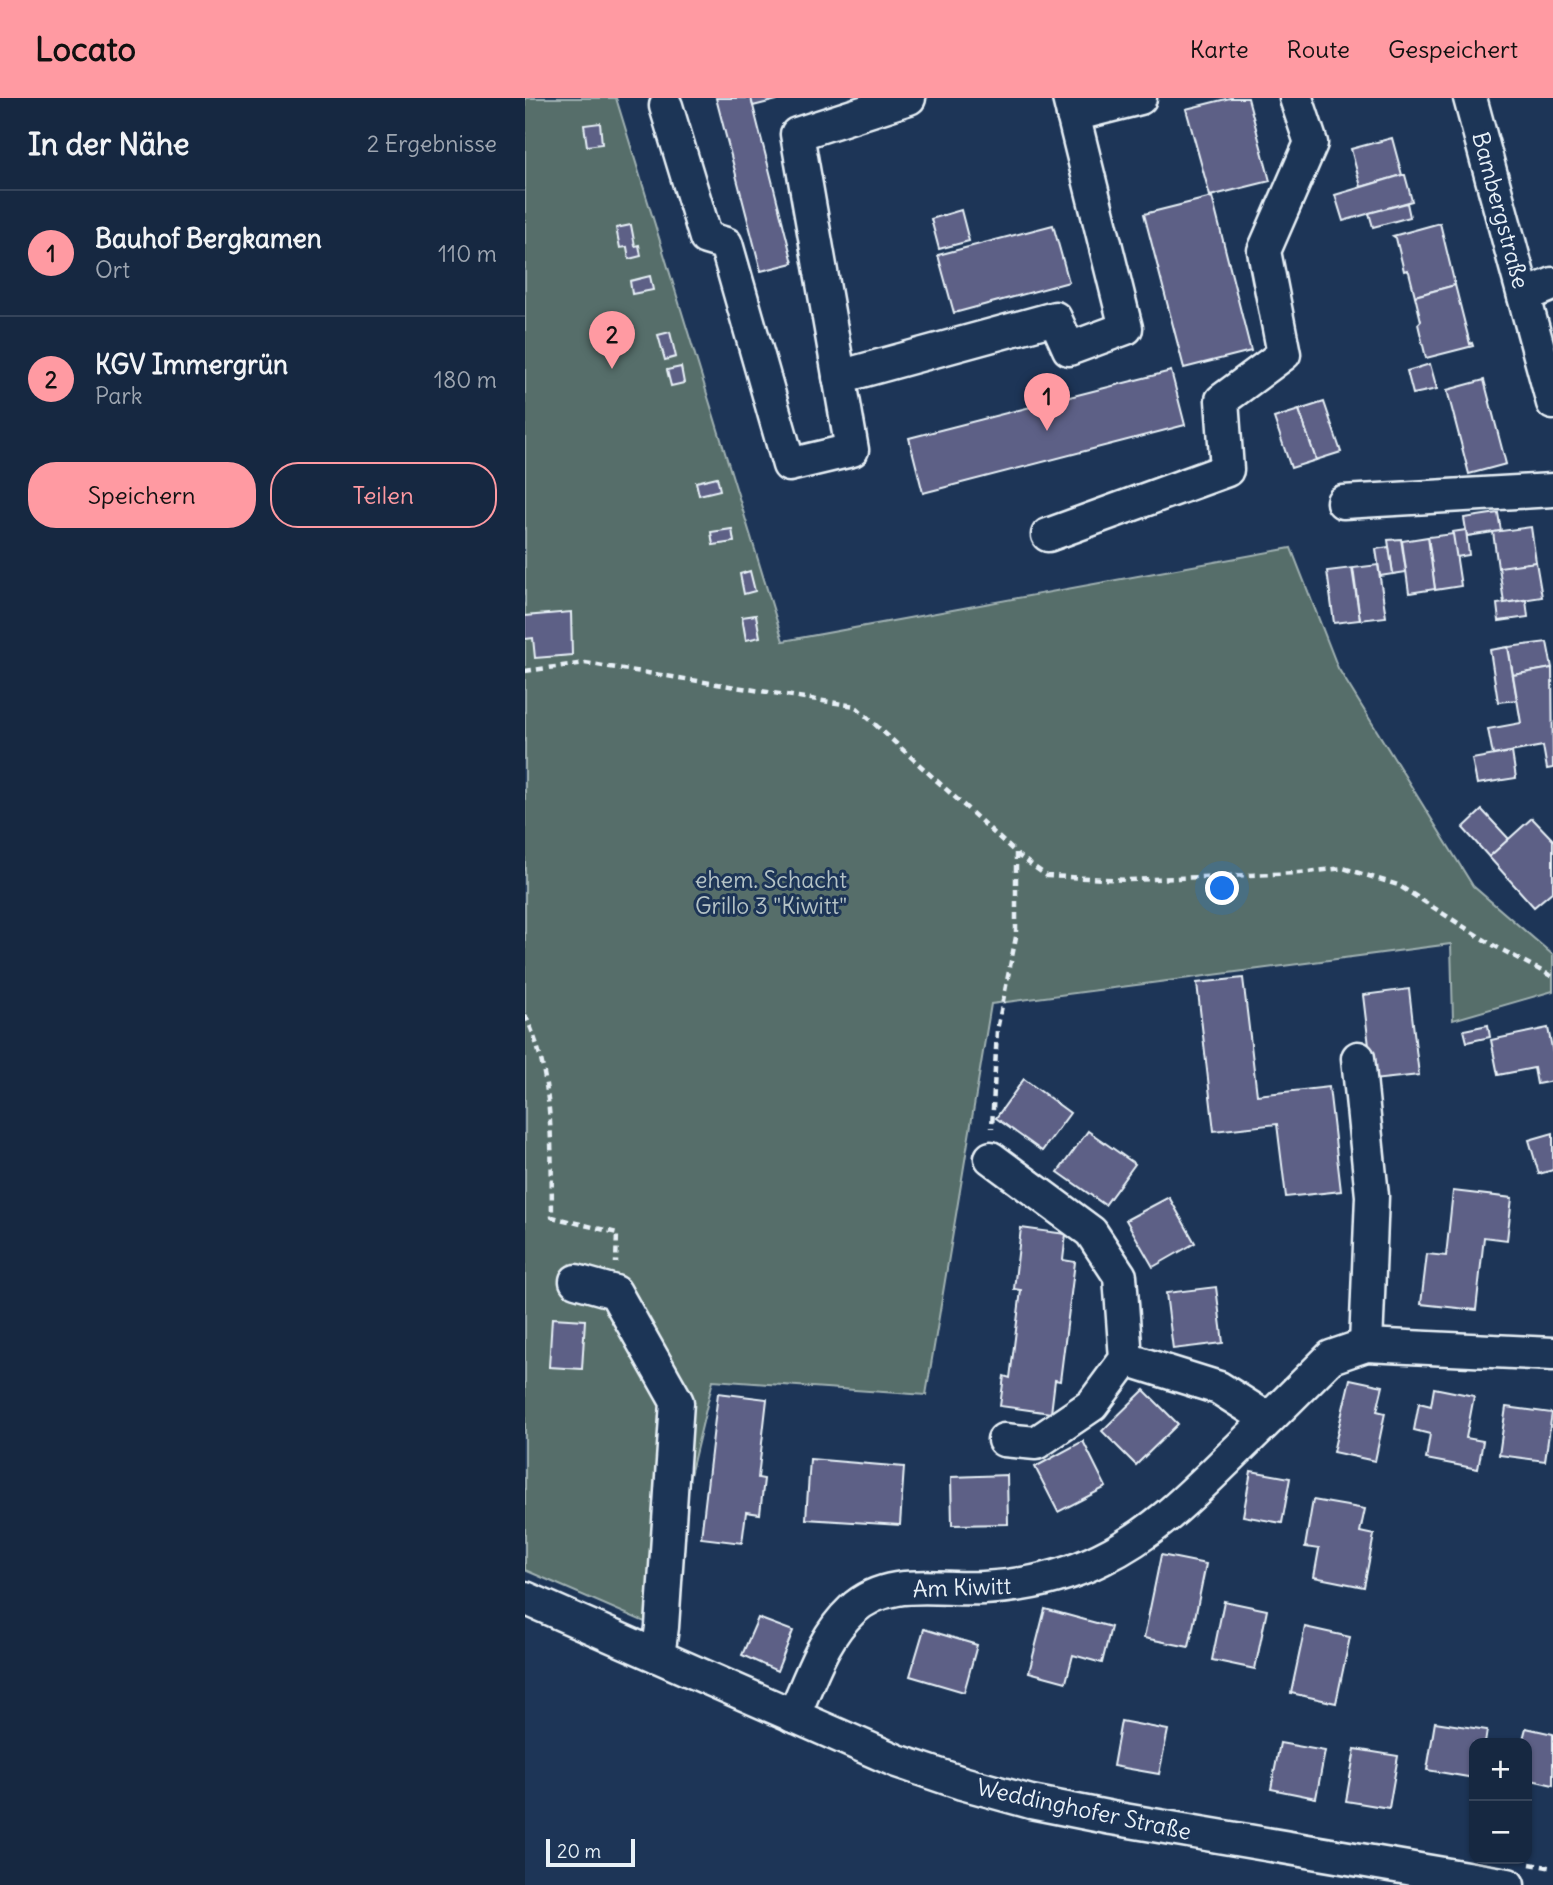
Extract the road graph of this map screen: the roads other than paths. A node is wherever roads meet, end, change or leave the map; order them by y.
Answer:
1 (909, 98) edge
2 (1140, 98) edge
3 (1296, 98) edge
4 (1470, 98) edge
5 (666, 106) dead end
6 (1071, 106) edge
7 (1553, 284) edge
8 (1524, 296) junction
9 (839, 377) junction
10 (1553, 403) edge
11 (1553, 490) edge
12 (1343, 502) dead end
13 (1048, 535) dead end
14 (1358, 1058) dead end
15 (991, 1158) road end
16 (576, 1281) dead end
17 (1366, 1345) junction
18 (1553, 1354) edge
19 (1126, 1359) junction
20 (1268, 1419) junction
21 (1005, 1440) dead end
22 (525, 1598) edge
23 (658, 1656) junction
24 (793, 1716) junction
25 (1508, 1885) edge

1 - 9 street
2 - 6 street
3 - 13 street
4 - 8 street, Bambergstraße
5 - 9 street
6 - 9 street
7 - 8 street
8 - 10 street, Bambergstraße
11 - 12 street
14 - 17 street
15 - 19 street
16 - 23 street
17 - 18 street, Am Kiwitt
17 - 20 street, Am Kiwitt
19 - 20 street
19 - 21 street
20 - 24 street, Am Kiwitt
22 - 23 street, Weddinghofer Straße
23 - 24 street, Weddinghofer Straße
24 - 25 street, Weddinghofer Straße

